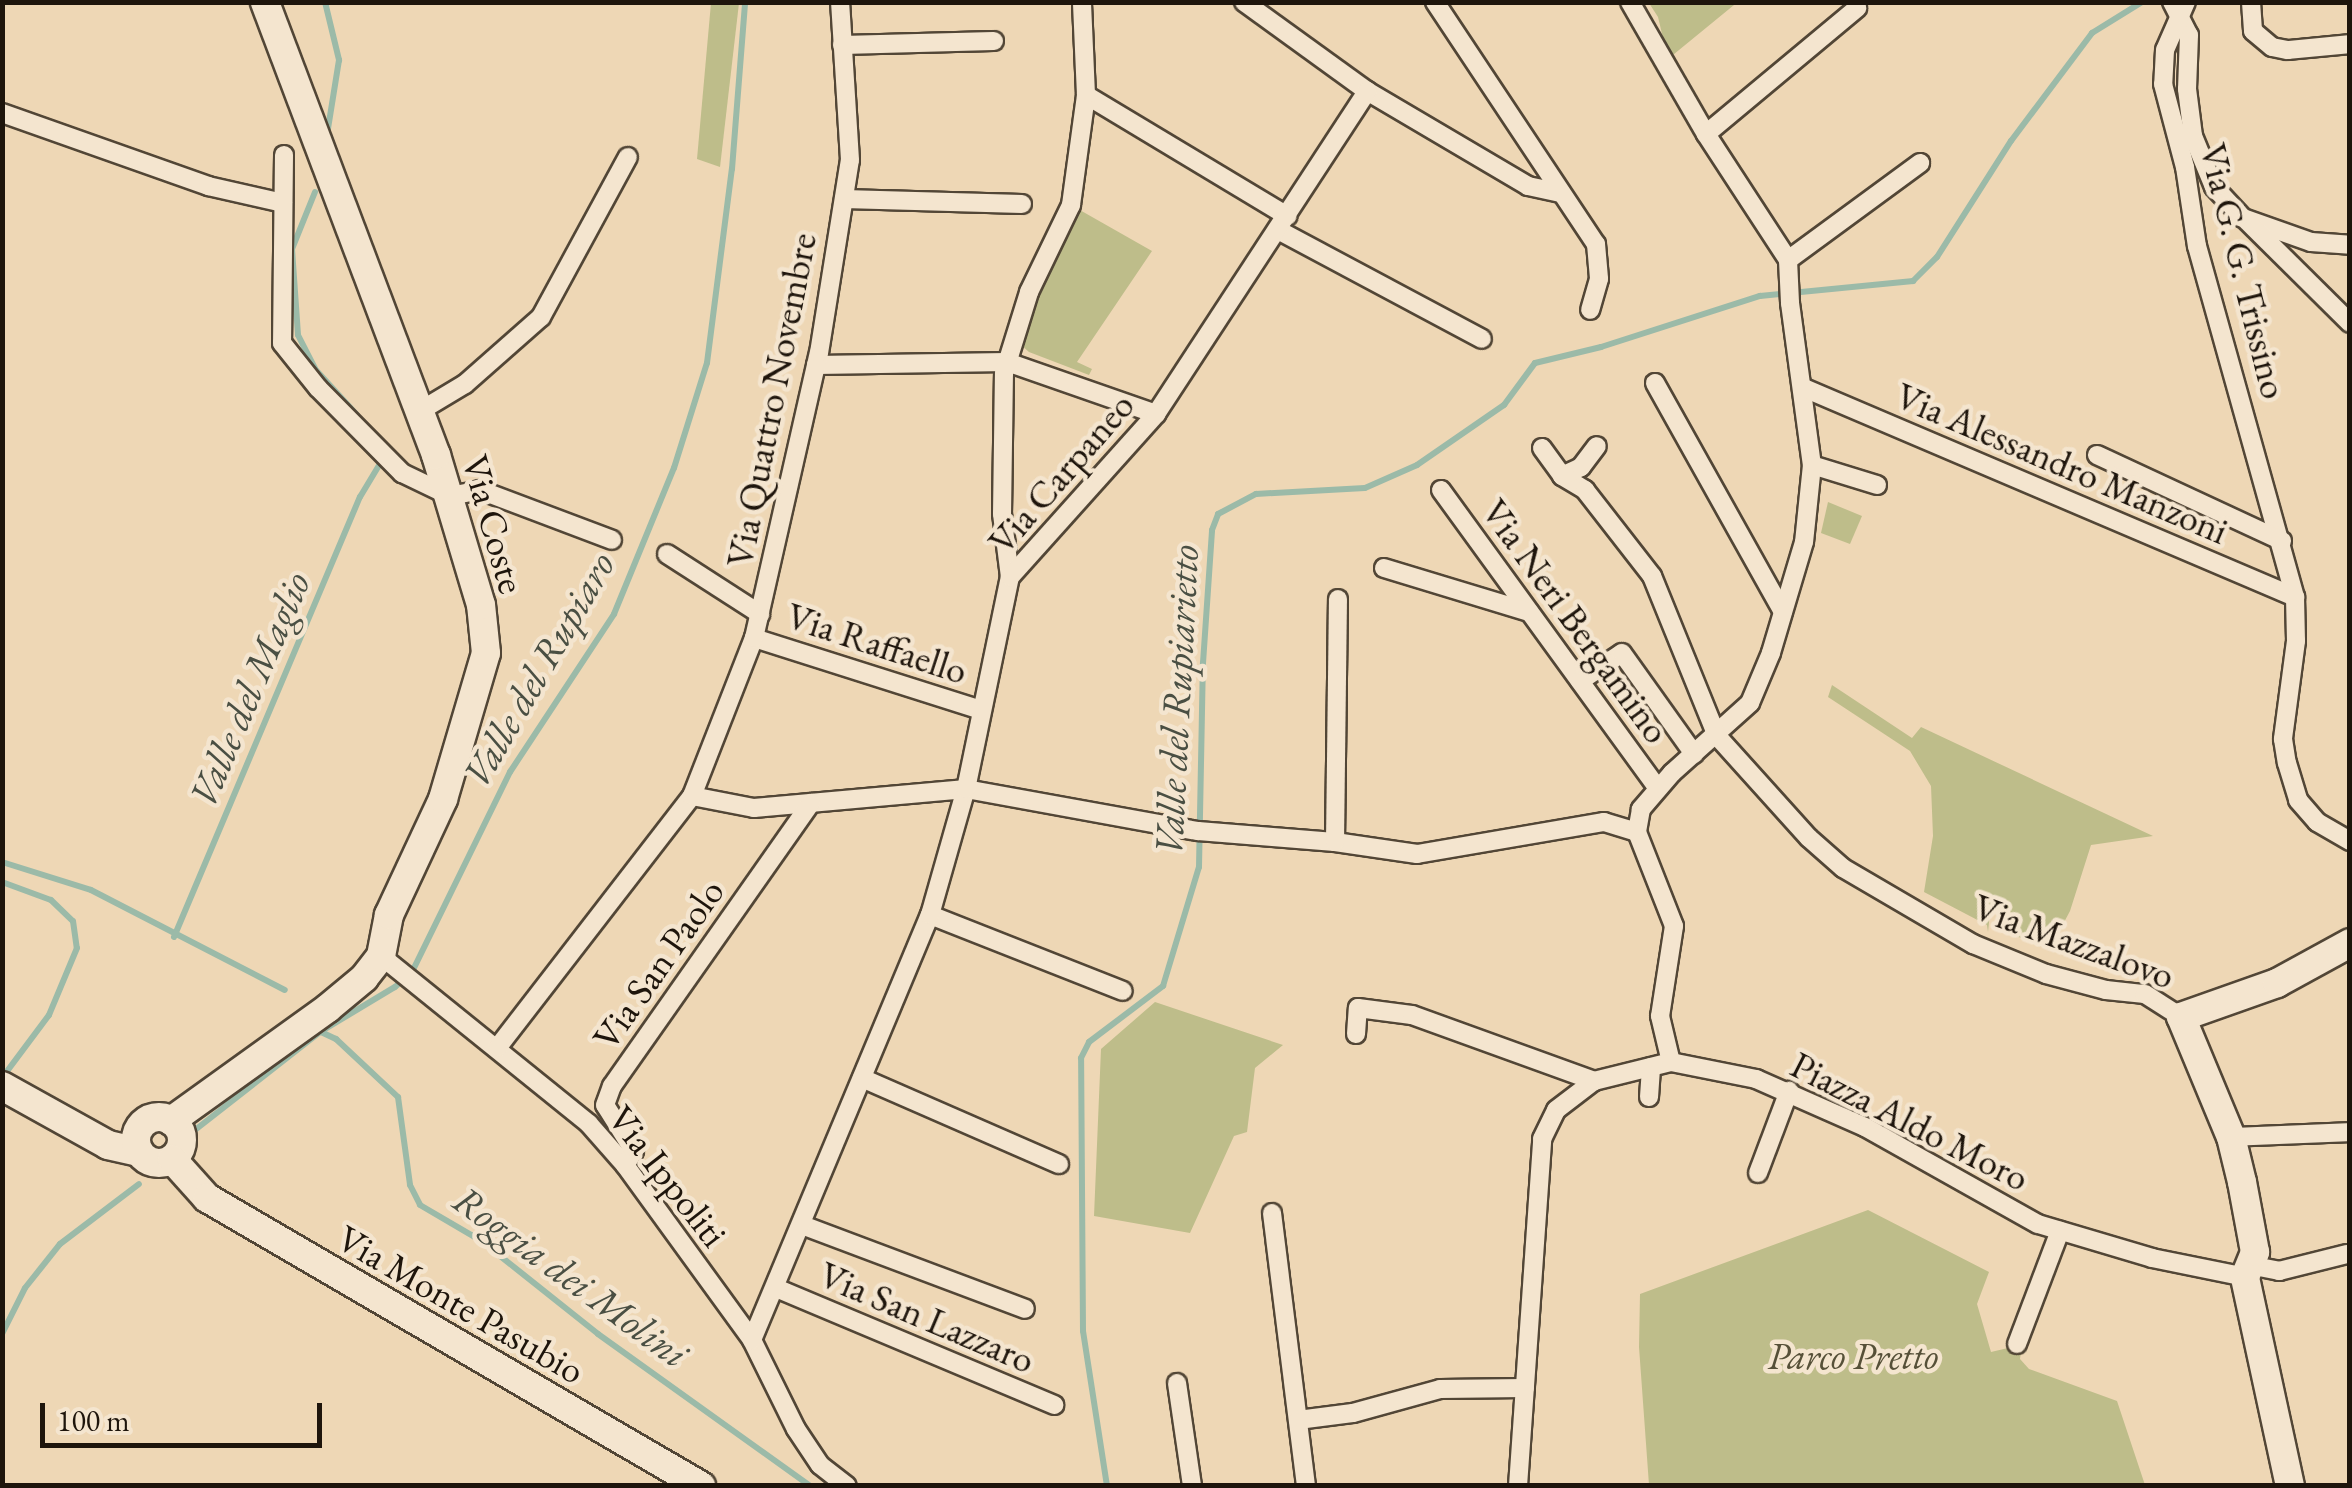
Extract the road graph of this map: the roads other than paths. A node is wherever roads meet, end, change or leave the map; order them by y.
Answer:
1 (265, 2) edge
2 (840, 2) edge
3 (1082, 2) edge
4 (1244, 2) edge
5 (1435, 2) edge
6 (1630, 2) edge
7 (2251, 2) edge
8 (1857, 8) dead end
9 (2179, 8) edge
10 (994, 42) dead end
11 (2350, 44) edge
12 (842, 45) junction
13 (1368, 91) junction
14 (1086, 95) junction
15 (2, 113) edge
16 (1706, 134) junction
17 (284, 155) dead end
18 (628, 157) dead end
19 (1920, 163) dead end
20 (1560, 193) junction
21 (844, 199) junction
22 (283, 203) junction
23 (1022, 204) dead end
24 (2243, 218) junction
25 (1283, 223) junction
26 (2350, 245) edge
27 (1788, 260) junction
28 (1590, 310) dead end
29 (2350, 322) edge
30 (1482, 340) dead end
31 (1007, 362) junction
32 (816, 365) junction
33 (1655, 383) dead end
34 (1804, 388) junction
35 (420, 411) junction
36 (1156, 414) junction
37 (1596, 446) dead end
38 (1542, 448) dead end
39 (2098, 455) dead end
40 (1812, 464) junction
41 (1562, 476) junction
42 (1877, 485) dead end
43 (1442, 490) dead end
44 (450, 496) junction
45 (612, 540) dead end
46 (2282, 541) junction
47 (668, 554) dead end
48 (1384, 568) dead end
49 (1010, 576) junction
50 (2296, 598) junction
51 (1338, 599) dead end
52 (1530, 612) junction
53 (1783, 612) junction
54 (760, 614) junction
55 (754, 638) junction
56 (1580, 682) junction
57 (981, 710) junction
58 (1716, 736) junction
59 (1694, 754) junction
60 (966, 789) junction
61 (1658, 789) junction
62 (692, 796) junction
63 (811, 803) junction
64 (1636, 832) junction
65 (1335, 842) junction
66 (2350, 842) edge
67 (930, 915) junction
68 (2350, 943) edge
69 (381, 956) junction
70 (1123, 991) dead end
71 (2181, 1016) junction
72 (1356, 1034) dead end
73 (498, 1047) junction
74 (1671, 1062) junction
75 (1651, 1067) junction
76 (862, 1078) junction
77 (1594, 1081) junction
78 (2, 1086) edge
79 (1789, 1092) junction
80 (1650, 1097) dead end
81 (2350, 1132) edge
82 (2231, 1137) junction
83 (182, 1141) junction
84 (138, 1146) junction
85 (1059, 1164) dead end
86 (624, 1166) junction
87 (1758, 1173) dead end
88 (1272, 1213) dead end
89 (802, 1225) junction
90 (2060, 1231) junction
91 (2347, 1254) edge
92 (2247, 1271) junction
93 (776, 1288) junction
94 (1025, 1309) dead end
95 (752, 1340) junction
96 (2017, 1344) dead end
97 (1177, 1383) dead end
98 (1525, 1388) junction
99 (1054, 1405) dead end
100 (1298, 1420) junction
101 (701, 1486) edge
102 (847, 1486) edge
103 (1192, 1486) edge
104 (1306, 1486) edge
105 (1518, 1486) edge
106 (2290, 1486) edge

1 - 35 street, Via Coste
2 - 12 street, Via Quattro Novembre
3 - 14 street
4 - 13 street
5 - 20 street
6 - 16 street
7 - 11 street
8 - 16 street
9 - 24 street
9 - 46 street, Via G. G. Trissino
10 - 12 street
12 - 21 street, Via Quattro Novembre
13 - 20 street
13 - 25 street, Via Carpaneo
14 - 25 street
14 - 31 street
15 - 22 street
16 - 27 street
17 - 22 street
18 - 35 street
19 - 27 street
20 - 28 street
21 - 23 street, Via Quattro Novembre
21 - 32 street, Via Quattro Novembre
22 - 44 street
24 - 26 street
24 - 29 street
25 - 30 street
25 - 36 street, Via Carpaneo
27 - 34 street, Via Neri Bergamino
31 - 32 street
31 - 36 street
31 - 49 street
32 - 54 street, Via Quattro Novembre
33 - 53 street
34 - 40 street, Via Neri Bergamino
34 - 50 street, Via Alessandro Manzoni
35 - 44 street, Via Coste
36 - 49 street, Via Carpaneo
37 - 41 street
38 - 41 street
39 - 46 street
40 - 42 street
40 - 53 street, Via Neri Bergamino
41 - 58 street
43 - 52 street, Via Neri Bergamino
44 - 45 street
44 - 69 street, Via Coste
46 - 50 street, Via G. G. Trissino
47 - 54 street, Via Quattro Novembre
48 - 52 street
49 - 57 street, Via Carpaneo
50 - 66 street, Via G. G. Trissino
51 - 65 street
52 - 56 street, Via Neri Bergamino
53 - 58 street, Via Neri Bergamino
54 - 55 street, Via Quattro Novembre
55 - 57 street, Via Raffaello
55 - 62 street, Via Quattro Novembre
56 - 59 street
56 - 61 street, Via Neri Bergamino
57 - 60 street, Via Carpaneo
58 - 59 street, Via Neri Bergamino
58 - 71 street, Via Mazzalovo
59 - 61 street, Via Neri Bergamino
60 - 63 street
60 - 65 street
60 - 67 street, Via San Lazzaro
61 - 64 street, Via Neri Bergamino
62 - 63 street
62 - 73 street, Via Quattro Novembre
63 - 86 street, Via San Paolo
64 - 65 street
64 - 74 street
67 - 70 street
67 - 76 street, Via San Lazzaro
68 - 71 street
69 - 73 street, Via Ippoliti
69 - 83 street
71 - 82 street
72 - 77 street
73 - 86 street, Via Ippoliti
74 - 75 street
74 - 79 street, Piazza Aldo Moro
75 - 77 street
75 - 80 street
76 - 85 street
76 - 89 street, Via San Lazzaro
77 - 98 street
78 - 84 street
79 - 87 street
79 - 90 street, Piazza Aldo Moro
81 - 82 street
82 - 92 street
83 - 84 street
83 - 84 street
83 - 101 street, Via Monte Pasubio
86 - 95 street, Via Ippoliti
88 - 100 street
89 - 93 street, Via San Lazzaro
89 - 94 street, Via San Lazzaro
90 - 92 street, Piazza Aldo Moro
90 - 96 street, Piazza Aldo Moro
91 - 92 street, Piazza Aldo Moro
92 - 106 street
93 - 95 street, Via San Lazzaro
93 - 99 street, Via San Lazzaro
95 - 102 street, Via Ippoliti
97 - 103 street
98 - 100 street
98 - 105 street
100 - 104 street

